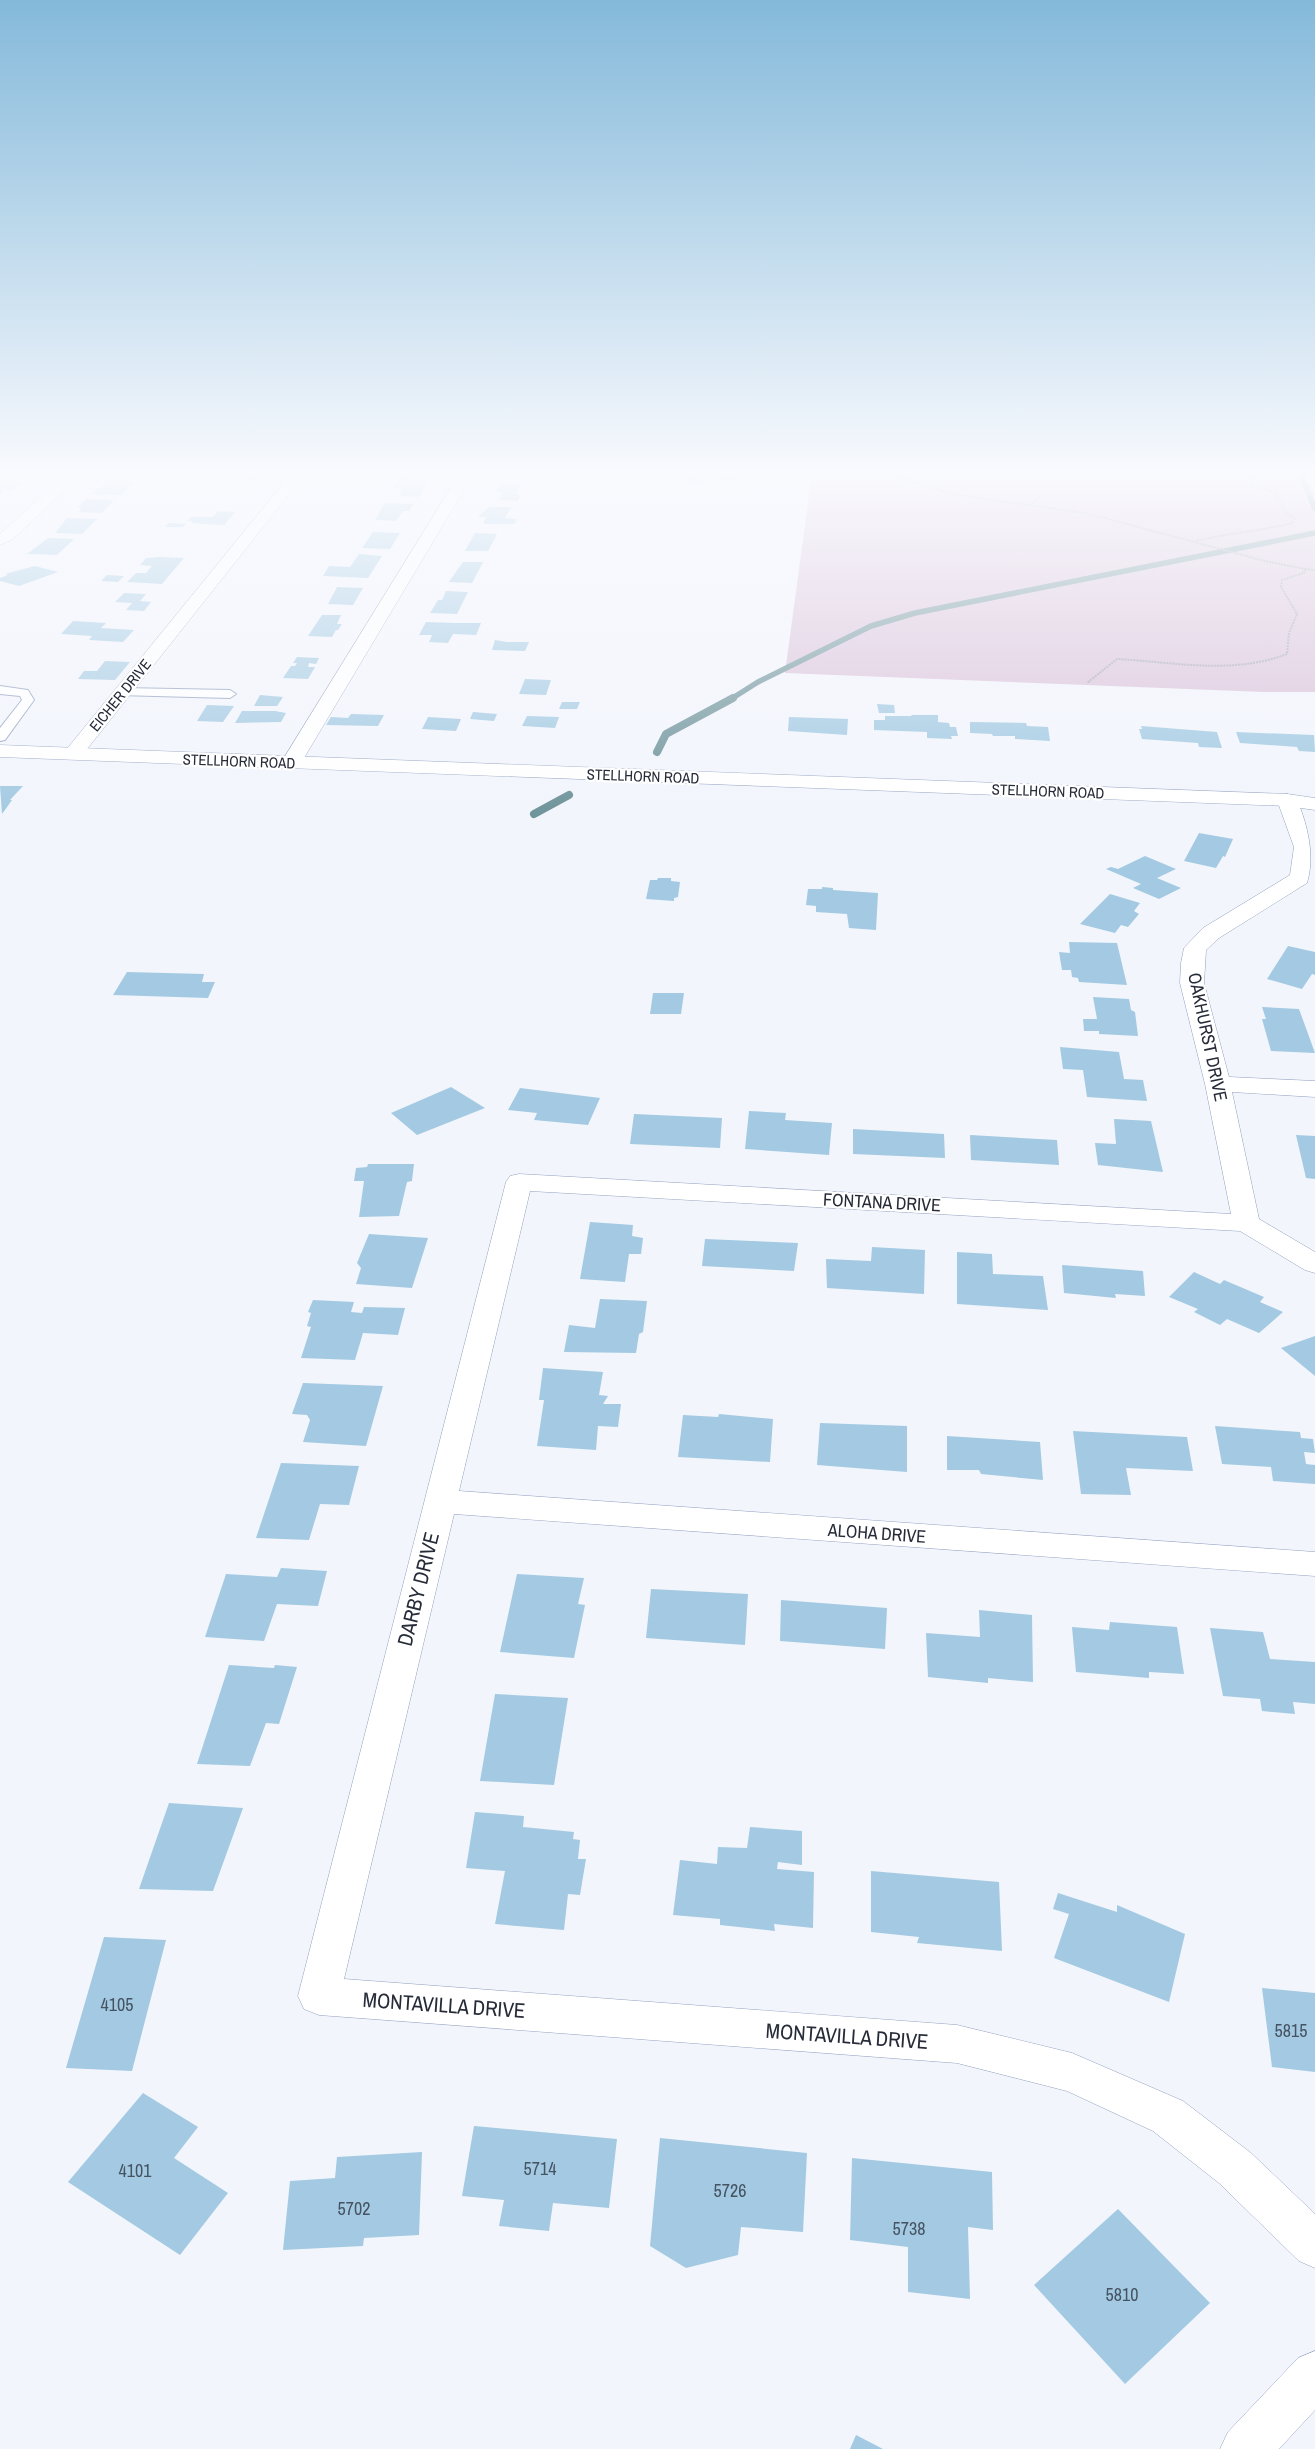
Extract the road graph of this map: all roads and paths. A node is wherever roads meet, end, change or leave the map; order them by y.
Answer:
1 (207, 587) edge
2 (398, 587) edge
3 (1281, 587) edge
4 (1087, 683) dead end
5 (0, 690) edge
6 (122, 692) junction
7 (230, 694) dead end
8 (5, 724) edge
9 (0, 737) edge
10 (0, 751) edge
11 (73, 754) junction
12 (291, 763) junction
13 (1315, 795) edge
14 (1286, 800) junction
15 (1315, 804) edge
16 (1218, 1084) junction
17 (1315, 1089) edge
18 (519, 1182) joint
19 (1246, 1223) junction
20 (1315, 1264) edge
21 (439, 1501) junction
22 (1315, 1564) edge
23 (319, 1996) joint
24 (1315, 2245) edge
25 (1315, 2375) edge
26 (1245, 2449) edge

1 - 6 street, EICHER DRIVE
2 - 12 street
3 - 4 path
5 - 8 lane
6 - 7 lane
6 - 11 street, EICHER DRIVE
8 - 9 lane
10 - 11 street, STELLHORN ROAD
11 - 12 street, STELLHORN ROAD
12 - 14 street, STELLHORN ROAD
13 - 14 street, STELLHORN ROAD
14 - 15 street, STELLHORN ROAD
14 - 16 street, OAKHURST DRIVE
16 - 17 street
16 - 19 street, OAKHURST DRIVE
18 - 19 street, FONTANA DRIVE
18 - 21 street, DARBY DRIVE
19 - 20 street
21 - 22 street, ALOHA DRIVE
21 - 23 street, DARBY DRIVE
23 - 24 street, MONTAVILLA DRIVE
25 - 26 street

